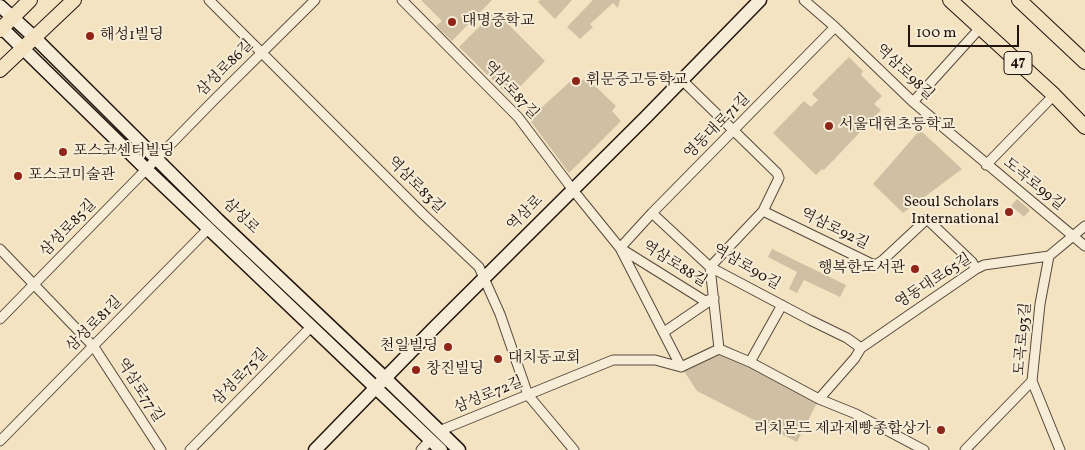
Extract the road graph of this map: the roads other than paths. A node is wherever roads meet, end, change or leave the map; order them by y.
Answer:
1 (30, 0) edge
2 (74, 0) edge
3 (209, 0) edge
4 (315, 0) edge
5 (402, 0) edge
6 (760, 0) edge
7 (804, 0) edge
8 (950, 0) edge
9 (1019, 0) edge
10 (0, 6) edge
11 (4, 25) edge
12 (835, 27) junction
13 (980, 28) junction
14 (34, 37) junction
15 (24, 48) junction
16 (262, 53) junction
17 (1085, 62) edge
18 (0, 70) edge
19 (682, 80) junction
20 (1054, 95) junction
21 (913, 102) junction
22 (1085, 127) edge
23 (734, 131) junction
24 (157, 158) junction
25 (986, 165) junction
26 (146, 169) junction
27 (573, 190) junction
28 (763, 211) junction
29 (652, 213) junction
30 (1085, 226) edge
31 (209, 228) junction
32 (1074, 237) junction
33 (1085, 246) edge
34 (620, 248) junction
35 (0, 249) edge
36 (1049, 256) junction
37 (710, 267) junction
38 (976, 269) junction
39 (484, 279) junction
40 (35, 284) junction
41 (714, 298) junction
42 (782, 305) junction
43 (0, 319) edge
44 (312, 326) junction
45 (664, 332) junction
46 (94, 347) junction
47 (861, 348) junction
48 (719, 349) junction
49 (750, 362) junction
50 (681, 367) junction
51 (385, 378) junction
52 (1032, 381) junction
53 (375, 389) junction
54 (528, 395) junction
55 (819, 399) junction
56 (435, 436) junction
57 (0, 441) edge
58 (161, 450) edge
59 (190, 450) edge
60 (315, 450) edge
61 (421, 450) edge
62 (441, 450) edge
63 (459, 450) edge
64 (574, 450) edge
65 (924, 450) edge
66 (965, 450) edge
67 (1060, 450) edge

1 - 11 main road
2 - 14 main road
3 - 16 street, 역삼로83길
4 - 16 street, 삼성로86길
5 - 27 street, 역삼로87길
6 - 19 main road, 역삼로
7 - 12 street, 역삼로98길
8 - 13 main road, 47
9 - 17 main road
10 - 11 main road, 삼성로
11 - 14 main road, 삼성로
11 - 15 main road, 삼성로
12 - 21 street, 역삼로98길
12 - 23 street, 영동대로71길
13 - 20 main road, 47
13 - 21 street
14 - 15 main road
14 - 24 main road, 삼성로
15 - 18 main road
15 - 26 main road, 삼성로
16 - 24 street, 삼성로86길
16 - 39 street, 역삼로83길
19 - 23 street
19 - 27 main road, 역삼로
20 - 22 main road, 47
20 - 25 street
21 - 25 street, 역삼로98길
23 - 28 street
23 - 29 street, 영동대로71길
24 - 26 street, 삼성로85길
24 - 51 main road, 삼성로
25 - 32 street, 도곡로99길
26 - 31 main road, 삼성로
26 - 40 street, 삼성로85길
27 - 34 street, 역삼로88길
27 - 39 main road, 역삼로
28 - 37 street
28 - 38 street, 역삼로92길
29 - 34 street, 영동대로71길
29 - 37 street, 역삼로90길
30 - 32 street, 영동대로65길
31 - 44 main road, 삼성로
31 - 46 street, 삼성로81길
32 - 33 street, 도곡로99길
32 - 36 street, 영동대로65길
34 - 41 street, 역삼로88길
34 - 45 street, 역삼로88길
35 - 40 street, 역삼로77길
36 - 38 street, 영동대로65길
36 - 52 street, 도곡로93길
37 - 41 street
37 - 42 street, 역삼로90길
38 - 47 street, 영동대로65길
39 - 51 main road, 역삼로
39 - 54 street, 역삼로83길
40 - 43 street, 삼성로85길
40 - 46 street, 역삼로77길
41 - 45 street, 역삼로88길
41 - 48 street
42 - 47 street, 역삼로90길
42 - 49 street, 역삼로90길
44 - 53 main road, 삼성로
44 - 59 street, 삼성로75길
45 - 50 street, 역삼로88길
46 - 57 street, 삼성로81길
46 - 58 street, 역삼로77길
47 - 55 street, 영동대로65길
48 - 49 street
48 - 50 street
49 - 55 street
50 - 54 street, 삼성로72길
51 - 53 main road, 역삼로
51 - 56 main road, 삼성로
52 - 66 street
52 - 67 street, 도곡로93길
53 - 56 main road, 삼성로
53 - 60 main road, 역삼로
54 - 56 street, 삼성로72길
54 - 64 street
55 - 65 street
56 - 61 street
56 - 62 main road, 삼성로
56 - 63 main road, 삼성로

